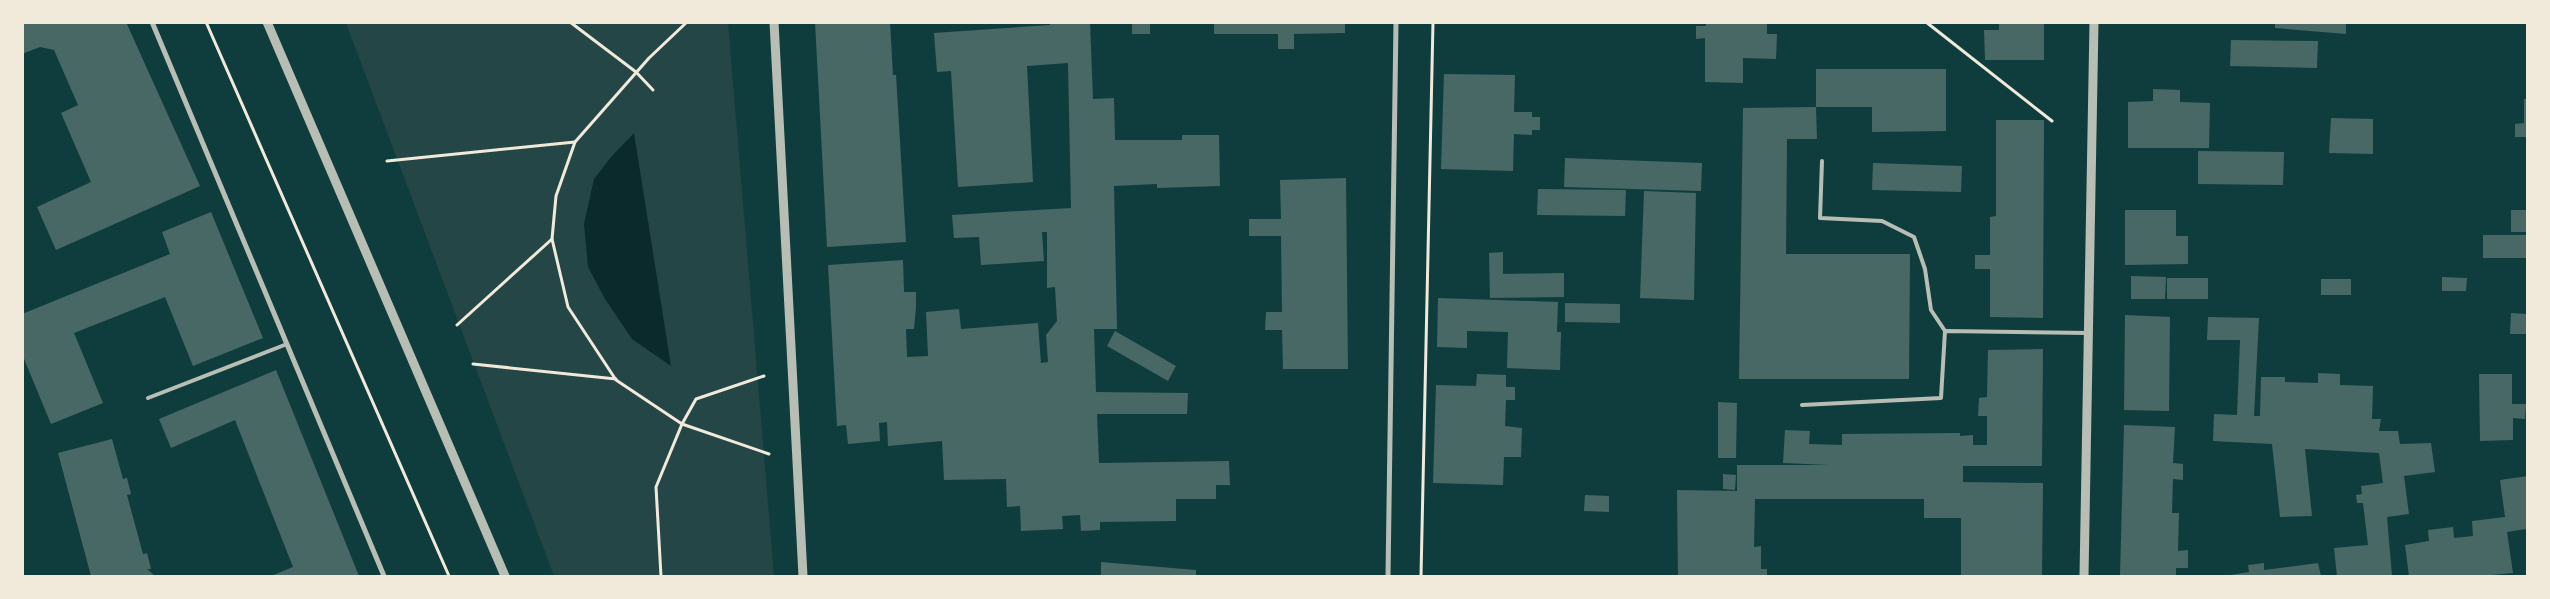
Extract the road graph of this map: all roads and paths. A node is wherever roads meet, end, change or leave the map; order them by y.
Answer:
1 (152, 22) edge
2 (206, 22) edge
3 (267, 22) edge
4 (570, 22) edge
5 (687, 22) edge
6 (774, 22) edge
7 (1396, 22) edge
8 (1433, 22) edge
9 (1926, 22) edge
10 (2094, 22) edge
11 (636, 72) junction
12 (653, 90) dead end
13 (2052, 121) dead end
14 (575, 142) junction
15 (387, 161) dead end
16 (1822, 161) dead end
17 (552, 239) junction
18 (457, 325) dead end
19 (1945, 331) junction
20 (2089, 333) junction
21 (287, 344) junction
22 (473, 364) dead end
23 (764, 376) dead end
24 (616, 380) junction
25 (148, 398) dead end
26 (1802, 405) dead end
27 (682, 424) junction
28 (770, 454) dead end
29 (384, 576) edge
30 (449, 576) edge
31 (505, 576) edge
32 (661, 576) edge
33 (803, 576) edge
34 (1388, 576) edge
35 (1421, 576) edge
36 (2084, 576) edge

1 - 21 street
2 - 30 path
3 - 31 street
4 - 11 path
5 - 11 path
6 - 33 street
7 - 34 street
8 - 35 path
9 - 13 path
10 - 20 street
11 - 12 path
11 - 14 path
14 - 15 path
14 - 17 path
16 - 19 lane
17 - 18 path
17 - 24 path
19 - 20 lane
19 - 26 lane
20 - 36 street
21 - 25 lane
21 - 29 street
22 - 24 path
23 - 27 path
24 - 27 path
27 - 28 path
27 - 32 path

